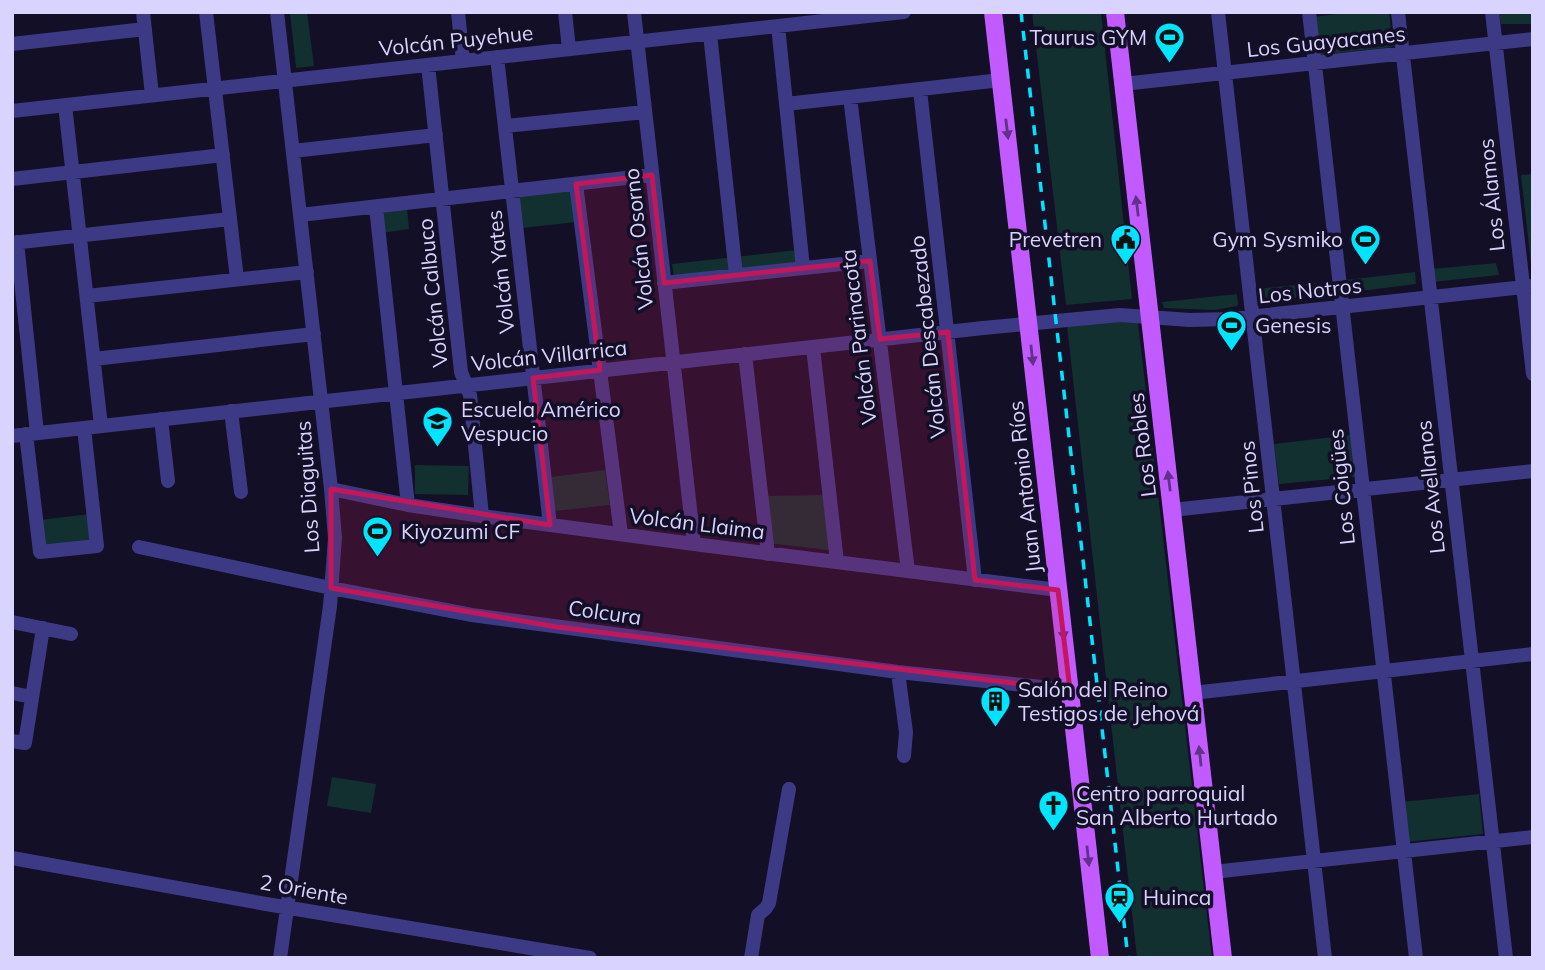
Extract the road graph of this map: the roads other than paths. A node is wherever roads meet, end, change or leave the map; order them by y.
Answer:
1 (143, 12) edge
2 (206, 12) edge
3 (277, 12) edge
4 (458, 12) edge
5 (565, 12) edge
6 (634, 12) edge
7 (904, 12) edge
8 (993, 12) edge
9 (1115, 12) edge
10 (1218, 12) edge
11 (1309, 12) edge
12 (1398, 12) edge
13 (1492, 12) edge
14 (849, 15) edge
15 (778, 26) junction
16 (145, 29) junction
17 (710, 34) junction
18 (1533, 39) edge
19 (637, 41) junction
20 (1495, 43) junction
21 (12, 44) edge
22 (569, 49) junction
23 (1402, 53) junction
24 (497, 57) junction
25 (463, 61) junction
26 (1315, 63) junction
27 (428, 65) junction
28 (1225, 73) junction
29 (1001, 80) junction
30 (285, 81) junction
31 (1123, 84) junction
32 (215, 88) junction
33 (920, 89) junction
34 (152, 95) junction
35 (850, 97) junction
36 (786, 104) junction
37 (65, 105) junction
38 (12, 111) edge
39 (645, 112) junction
40 (505, 127) junction
41 (436, 135) junction
42 (293, 151) junction
43 (223, 155) junction
44 (73, 172) junction
45 (652, 175) junction
46 (12, 179) edge
47 (576, 184) junction
48 (512, 191) junction
49 (443, 199) junction
50 (376, 207) junction
51 (300, 215) junction
52 (230, 219) junction
53 (80, 235) junction
54 (15, 242) edge
55 (870, 261) junction
56 (803, 268) junction
57 (307, 272) junction
58 (736, 275) junction
59 (237, 279) junction
60 (664, 283) junction
61 (1528, 287) edge
62 (87, 296) junction
63 (1430, 297) junction
64 (1342, 307) junction
65 (1150, 316) junction
66 (1091, 317) joint
67 (1253, 317) junction
68 (1029, 323) junction
69 (948, 331) junction
70 (314, 334) junction
71 (880, 339) junction
72 (813, 347) junction
73 (745, 354) junction
74 (94, 359) junction
75 (673, 362) junction
76 (600, 370) junction
77 (1533, 374) edge
78 (533, 378) junction
79 (466, 385) junction
80 (396, 393) junction
81 (321, 402) junction
82 (231, 411) junction
83 (161, 419) junction
84 (101, 426) junction
85 (84, 428) junction
86 (25, 434) edge
87 (1533, 471) edge
88 (1451, 480) junction
89 (168, 481) dead end
90 (331, 489) junction
91 (1362, 489) junction
92 (241, 492) dead end
93 (1273, 499) junction
94 (408, 505) junction
95 (1172, 510) junction
96 (482, 516) junction
97 (550, 525) junction
98 (621, 534) junction
99 (694, 544) junction
100 (139, 547) dead end
101 (768, 554) junction
102 (837, 562) junction
103 (908, 571) junction
104 (975, 580) junction
105 (331, 588) junction
106 (1058, 590) junction
107 (12, 622) edge
108 (43, 628) junction
109 (71, 634) dead end
110 (1533, 654) edge
111 (1471, 661) junction
112 (1383, 671) junction
113 (898, 672) junction
114 (1294, 681) junction
115 (1070, 690) junction
116 (12, 693) edge
117 (1193, 693) junction
118 (32, 696) junction
119 (12, 741) edge
120 (904, 756) dead end
121 (789, 789) dead end
122 (1533, 837) edge
123 (1491, 841) junction
124 (1403, 851) junction
125 (12, 858) edge
126 (1314, 861) junction
127 (1213, 872) junction
128 (287, 908) junction
129 (280, 958) edge
130 (590, 958) edge
131 (751, 958) edge
132 (1100, 958) edge
133 (1223, 958) edge
134 (1325, 958) edge
135 (1416, 958) edge
136 (1506, 958) edge

1 - 16 street
2 - 32 street
3 - 30 street, Los Diaguitas
4 - 25 street
5 - 22 street
6 - 19 street, Volcán Osorno
7 - 14 street, Volcán Puyehue
8 - 29 main road, Juan Antonio Ríos
9 - 31 main road, Los Robles
10 - 28 street, Los Pinos
11 - 26 street, Los Coigües
12 - 23 street, Los Avellanos
13 - 20 street, Los Álamos
14 - 15 street, Volcán Puyehue
15 - 17 street, Volcán Puyehue
15 - 36 street
16 - 21 street
16 - 34 street
17 - 19 street, Volcán Puyehue
17 - 58 street
18 - 20 street, Los Guayacanes
19 - 22 street, Volcán Puyehue
19 - 39 street, Volcán Osorno
20 - 23 street, Los Guayacanes
20 - 61 street, Los Álamos
22 - 24 street, Volcán Puyehue
23 - 26 street, Los Guayacanes
23 - 63 street, Los Avellanos
24 - 25 street, Volcán Puyehue
24 - 40 street, Volcán Yates
25 - 27 street, Volcán Puyehue
26 - 28 street, Los Guayacanes
26 - 64 street, Los Coigües
27 - 30 street, Volcán Puyehue
27 - 41 street, Volcán Calbuco
28 - 31 street, Los Guayacanes
28 - 67 street, Los Pinos
29 - 33 street
29 -> 68 main road, Juan Antonio Ríos
30 - 32 street, Volcán Puyehue
30 - 42 street, Los Diaguitas
65 -> 31 main road, Los Robles
32 - 34 street, Volcán Puyehue
32 - 43 street
33 - 35 street
33 - 69 street, Volcán Descabezado
34 - 37 street, Volcán Puyehue
35 - 36 street
35 - 55 street, Volcán Parinacota
36 - 56 street
37 - 38 street, Volcán Puyehue
37 - 44 street
39 - 40 street
39 - 45 street, Volcán Osorno
40 - 48 street, Volcán Yates
41 - 42 street
41 - 49 street, Volcán Calbuco
42 - 51 street, Los Diaguitas
43 - 44 street
43 - 52 street
44 - 46 street
44 - 53 street
45 - 47 street
45 - 60 street, Volcán Osorno
47 - 48 street
47 - 76 street
48 - 49 street
48 - 78 street, Volcán Yates
49 - 50 street
49 - 79 street, Volcán Calbuco
50 - 51 street
50 - 80 street
51 - 57 street, Los Diaguitas
52 - 53 street
52 - 59 street
53 - 54 street
53 - 62 street
54 - 86 street
55 - 56 street
55 - 71 street, Volcán Parinacota
56 - 58 street
57 - 59 street
57 - 70 street, Los Diaguitas
58 - 60 street
59 - 62 street
60 - 75 street, Volcán Osorno
61 - 63 street, Los Notros
61 - 77 street, Los Álamos
62 - 74 street
63 - 64 street, Los Notros
63 - 88 street, Los Avellanos
64 - 67 street, Los Notros
64 - 91 street, Los Coigües
65 - 66 street, Los Notros
65 - 67 street, Los Notros
95 -> 65 main road, Los Robles
66 - 68 street, Volcán Villarrica
67 - 93 street, Los Pinos
68 - 69 street, Volcán Villarrica
68 -> 106 main road, Juan Antonio Ríos
69 - 71 street, Volcán Villarrica
69 - 104 street, Volcán Descabezado
70 - 74 street
70 - 81 street, Los Diaguitas
71 - 72 street, Volcán Villarrica
71 - 103 street, Volcán Parinacota
72 - 73 street, Volcán Villarrica
72 - 102 street
73 - 75 street, Volcán Villarrica
73 - 101 street
74 - 84 street
75 - 76 street, Volcán Villarrica
75 - 99 street, Volcán Osorno
76 - 78 street, Volcán Villarrica
76 - 98 street
78 - 79 street, Volcán Villarrica
78 - 97 street, Volcán Yates
79 - 80 street, Volcán Villarrica
79 - 96 street, Volcán Calbuco
80 - 81 street, Volcán Villarrica
80 - 94 street
81 - 82 street, Volcán Villarrica
81 - 90 street, Los Diaguitas
82 - 83 street, Volcán Villarrica
82 - 92 street
83 - 84 street, Volcán Villarrica
83 - 89 street
84 - 85 street, Volcán Villarrica
85 - 86 street, Volcán Villarrica
85 - 86 street
87 - 88 street
88 - 91 street
88 - 111 street, Los Avellanos
90 - 94 street, Volcán Llaima
90 - 105 street, Los Diaguitas
91 - 93 street
91 - 112 street, Los Coigües
93 - 95 street
93 - 114 street, Los Pinos
94 - 96 street, Volcán Llaima
95 - 117 main road, Los Robles
96 - 97 street, Volcán Llaima
97 - 98 street, Volcán Llaima
98 - 99 street, Volcán Llaima
99 - 101 street, Volcán Llaima
100 - 105 street, Colcura
101 - 102 street, Volcán Llaima
102 - 103 street, Volcán Llaima
103 - 104 street, Volcán Llaima
104 - 106 street, Volcán Llaima
105 - 113 street, Colcura
105 - 128 street, Los Diaguitas
106 -> 115 main road, Juan Antonio Ríos
107 - 108 street
108 - 109 street
108 - 118 street
110 - 111 street
111 - 112 street
111 - 123 street, Los Avellanos
112 - 114 street
112 - 124 street, Los Coigües
113 - 115 street, Colcura
113 - 120 street
114 - 117 street
114 - 126 street, Los Pinos
115 -> 132 main road, Juan Antonio Ríos
116 - 118 street
127 -> 117 main road, Los Robles
118 - 119 street
121 - 131 street
122 - 123 street
123 - 124 street
123 - 136 street, Los Avellanos
124 - 126 street
124 - 135 street, Los Coigües
125 - 128 street, 2 Oriente
126 - 127 street
126 - 134 street, Los Pinos
127 - 133 main road, Los Robles
128 - 129 street, Los Diaguitas
128 - 130 street, 2 Oriente

